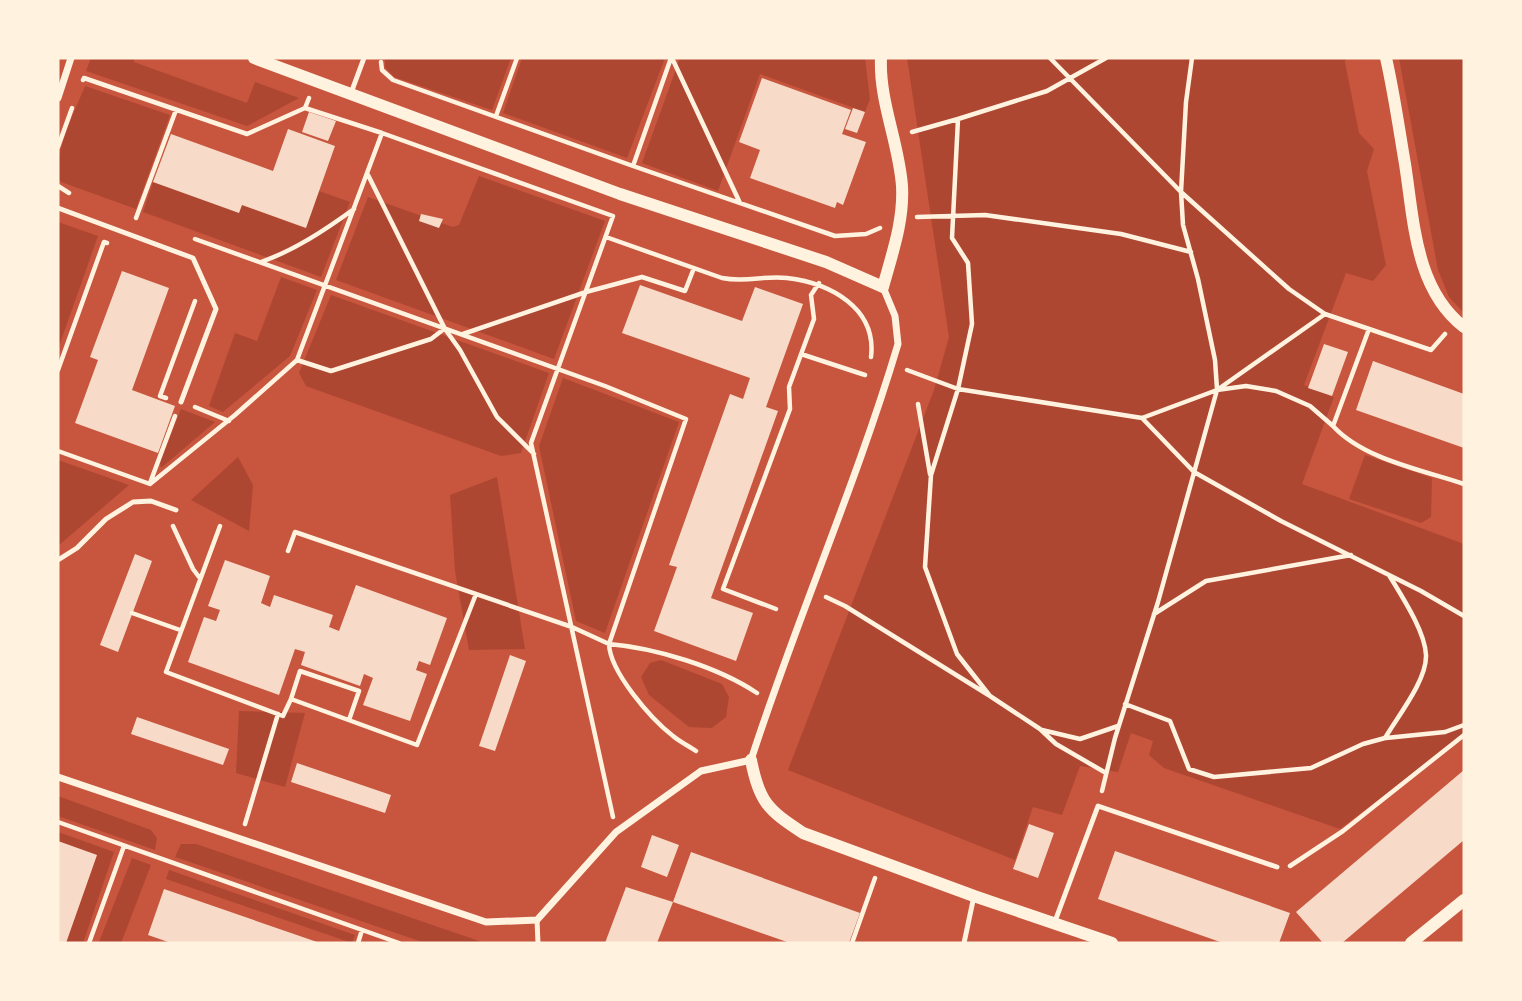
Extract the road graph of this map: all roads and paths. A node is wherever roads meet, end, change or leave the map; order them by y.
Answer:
1 (71, 58) edge
2 (254, 58) edge
3 (364, 58) edge
4 (381, 58) edge
5 (517, 58) edge
6 (671, 58) edge
7 (881, 58) edge
8 (1050, 58) edge
9 (1106, 58) edge
10 (1192, 58) edge
11 (1386, 58) edge
12 (1071, 77) junction
13 (314, 80) junction
14 (80, 86) dead end
15 (351, 93) junction
16 (58, 98) edge
17 (74, 104) dead end
18 (306, 108) junction
19 (176, 110) junction
20 (496, 116) junction
21 (958, 119) junction
22 (382, 134) junction
23 (893, 136) junction
24 (58, 147) edge
25 (633, 166) junction
26 (367, 174) junction
27 (58, 186) edge
28 (1181, 192) junction
29 (74, 195) dead end
30 (740, 203) junction
31 (58, 208) edge
32 (354, 209) junction
33 (953, 216) junction
34 (902, 217) junction
35 (148, 222) dead end
36 (185, 236) dead end
37 (606, 237) junction
38 (114, 245) dead end
39 (1191, 252) junction
40 (260, 262) junction
41 (694, 268) junction
42 (819, 285) junction
43 (326, 286) junction
44 (883, 288) junction
45 (586, 292) junction
46 (196, 297) dead end
47 (1325, 314) junction
48 (1460, 323) edge
49 (187, 324) dead end
50 (444, 329) junction
51 (1369, 329) junction
52 (462, 335) junction
53 (801, 355) junction
54 (871, 357) dead end
55 (297, 360) junction
56 (58, 370) edge
57 (558, 370) junction
58 (906, 370) dead end
59 (865, 375) dead end
60 (958, 389) junction
61 (1217, 390) junction
62 (181, 402) joint
63 (918, 404) dead end
64 (1142, 418) junction
65 (1333, 426) junction
66 (58, 451) edge
67 (534, 454) junction
68 (1194, 472) junction
69 (931, 475) junction
70 (150, 484) junction
71 (1464, 484) edge
72 (176, 510) joint
73 (220, 526) dead end
74 (288, 551) dead end
75 (1351, 555) junction
76 (58, 560) edge
77 (1389, 575) junction
78 (200, 578) junction
79 (813, 590) junction
80 (476, 594) junction
81 (776, 609) dead end
82 (132, 613) dead end
83 (1154, 615) junction
84 (1464, 616) edge
85 (572, 626) junction
86 (180, 630) junction
87 (609, 644) junction
88 (990, 696) junction
89 (290, 699) junction
90 (770, 702) junction
91 (1125, 704) junction
92 (278, 714) junction
93 (349, 720) junction
94 (1464, 725) edge
95 (1118, 726) junction
96 (1040, 729) junction
97 (1464, 735) edge
98 (1385, 738) junction
99 (696, 751) dead end
100 (751, 760) junction
101 (1106, 773) junction
102 (58, 777) edge
103 (1098, 806) junction
104 (58, 822) edge
105 (616, 832) junction
106 (241, 839) junction
107 (124, 846) junction
108 (880, 862) junction
109 (1277, 867) joint
110 (974, 897) junction
111 (1464, 900) edge
112 (537, 920) junction
113 (1054, 925) junction
114 (362, 930) junction
115 (90, 943) edge
116 (358, 943) edge
117 (399, 943) edge
118 (538, 943) edge
119 (852, 943) edge
120 (964, 943) edge
121 (1112, 943) edge
122 (1411, 943) edge

1 - 16 street
2 - 13 street
3 - 15 lane
4 - 20 path
5 - 20 path
6 - 25 path
6 - 30 path
7 - 23 street
8 - 12 path
9 - 12 path
10 - 28 path
11 - 48 street
12 - 21 path
12 - 28 path
13 - 15 street
13 - 18 path
14 - 19 path
15 - 44 street
17 - 24 path
18 - 19 path
18 - 22 path
19 - 35 path
20 - 25 path
21 - 23 path
21 - 33 path
22 - 26 path
22 - 37 path
23 - 34 street
25 - 30 path
26 - 32 path
26 - 50 path
27 - 29 path
28 - 39 path
28 - 47 path
30 - 34 path
31 - 62 lane
32 - 40 path
32 - 43 path
33 - 34 path
33 - 39 path
33 - 60 path
34 - 44 street
36 - 40 path
37 - 41 path
37 - 45 path
38 - 56 path
39 - 61 path
40 - 43 path
41 - 42 path
41 - 45 path
42 - 53 path
42 - 54 path
43 - 50 path
43 - 55 path
44 - 79 street
45 - 52 path
45 - 57 path
46 - 49 path
47 - 51 path
47 - 61 path
48 - 51 path
50 - 52 path
50 - 55 path
50 - 67 path
51 - 65 path
52 - 57 path
53 - 59 path
53 - 81 path
55 - 70 path
57 - 67 path
57 - 87 path
58 - 60 path
60 - 64 path
60 - 69 path
61 - 64 path
61 - 65 path
61 - 68 path
62 - 70 path
63 - 69 path
64 - 68 path
65 - 71 path
66 - 70 path
67 - 85 path
68 - 75 path
68 - 83 path
69 - 88 path
72 - 76 lane
72 - 78 path
73 - 78 path
74 - 80 path
75 - 77 path
75 - 83 path
77 - 84 path
77 - 98 path
78 - 86 path
79 - 88 path
79 - 90 street
80 - 85 path
80 - 93 path
82 - 86 path
83 - 91 path
85 - 87 path
85 - 105 path
86 - 92 path
87 - 90 path
87 - 99 path
88 - 96 path
89 - 92 path
89 - 93 path
89 - 93 path
90 - 100 street
91 - 95 path
91 - 98 path
92 - 106 path
94 - 98 path
95 - 96 path
95 - 101 path
96 - 101 path
97 - 109 path
100 - 105 street
100 - 108 street
101 - 103 path
102 - 106 street
103 - 109 lane
103 - 113 lane
104 - 107 path
105 - 112 street
106 - 112 street
107 - 114 path
107 - 115 path
108 - 110 street
108 - 119 path
110 - 113 street
110 - 120 lane
111 - 122 street
112 - 118 lane
113 - 121 street
114 - 116 path
114 - 117 path

